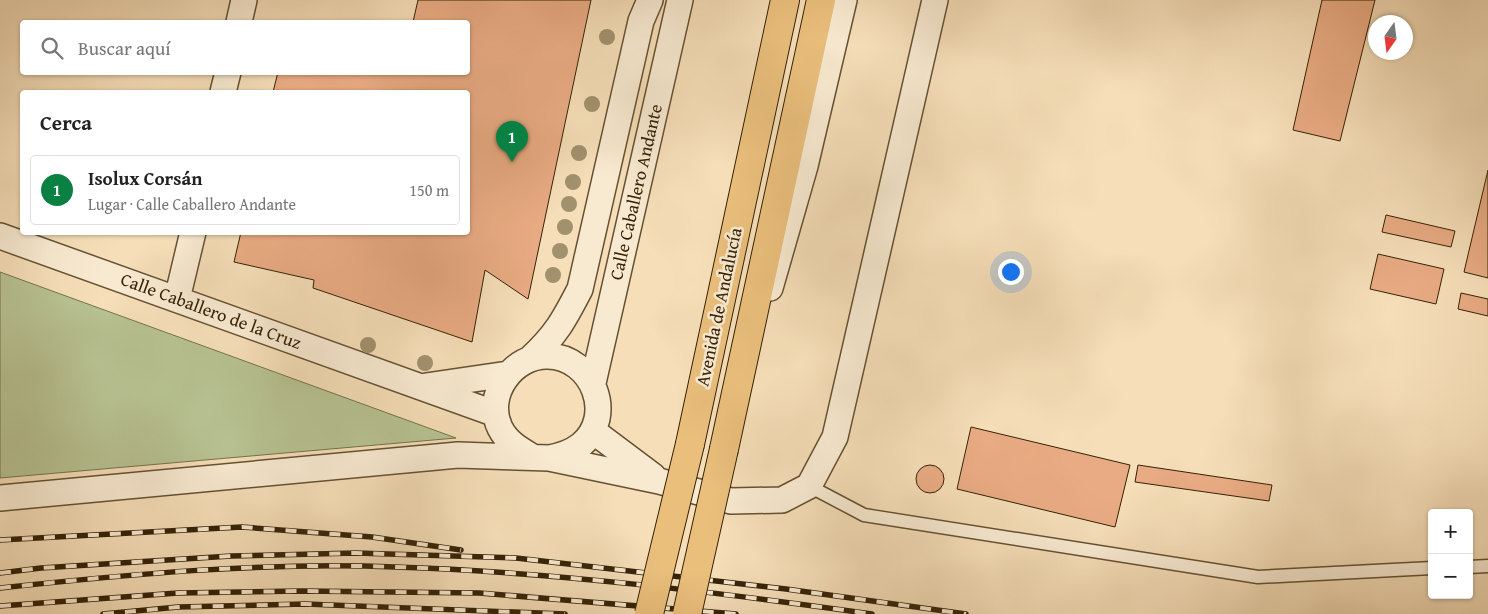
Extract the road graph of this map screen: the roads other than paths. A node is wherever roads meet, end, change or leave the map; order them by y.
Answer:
1 (244, 0) edge
2 (680, 0) edge
3 (771, 0) edge
4 (786, 0) edge
5 (822, 0) edge
6 (844, 0) edge
7 (935, 0) edge
8 (641, 7) edge
9 (239, 20) edge
10 (227, 75) edge
11 (769, 76) junction
12 (224, 90) edge
13 (192, 235) edge
14 (0, 236) edge
15 (176, 298) junction
16 (530, 358) junction
17 (508, 374) junction
18 (593, 383) junction
19 (422, 386) junction
20 (498, 421) junction
21 (592, 431) junction
22 (724, 450) junction
23 (458, 455) junction
24 (540, 457) junction
25 (660, 481) junction
26 (810, 486) junction
27 (0, 498) edge
28 (1488, 566) edge
29 (1473, 567) edge
30 (1428, 568) edge
31 (649, 614) edge
32 (687, 614) edge

1 - 9 street
2 - 18 street, Calle Caballero Andante
3 - 11 street
4 - 11 main road, Avenida de Andalucía
5 - 22 main road, Avenida de Andalucía
6 - 22 street
7 - 26 street
8 - 16 street, Calle Caballero Andante
10 - 12 street
11 - 31 main road, Avenida de Andalucía, bridge
13 - 15 street
14 - 15 street, Calle Caballero de la Cruz
15 - 19 street, Calle Caballero de la Cruz
16 - 17 street
16 - 18 street
17 - 19 street, Calle Caballero de la Cruz
17 - 20 street
18 - 21 street
19 - 20 street, Calle Caballero de la Cruz
20 - 23 street
20 - 24 street
21 - 24 street
21 - 25 street
22 - 32 main road, Avenida de Andalucía, bridge
23 - 24 street
23 - 27 street
24 - 25 street
25 - 26 street
26 - 30 lane
28 - 29 lane

